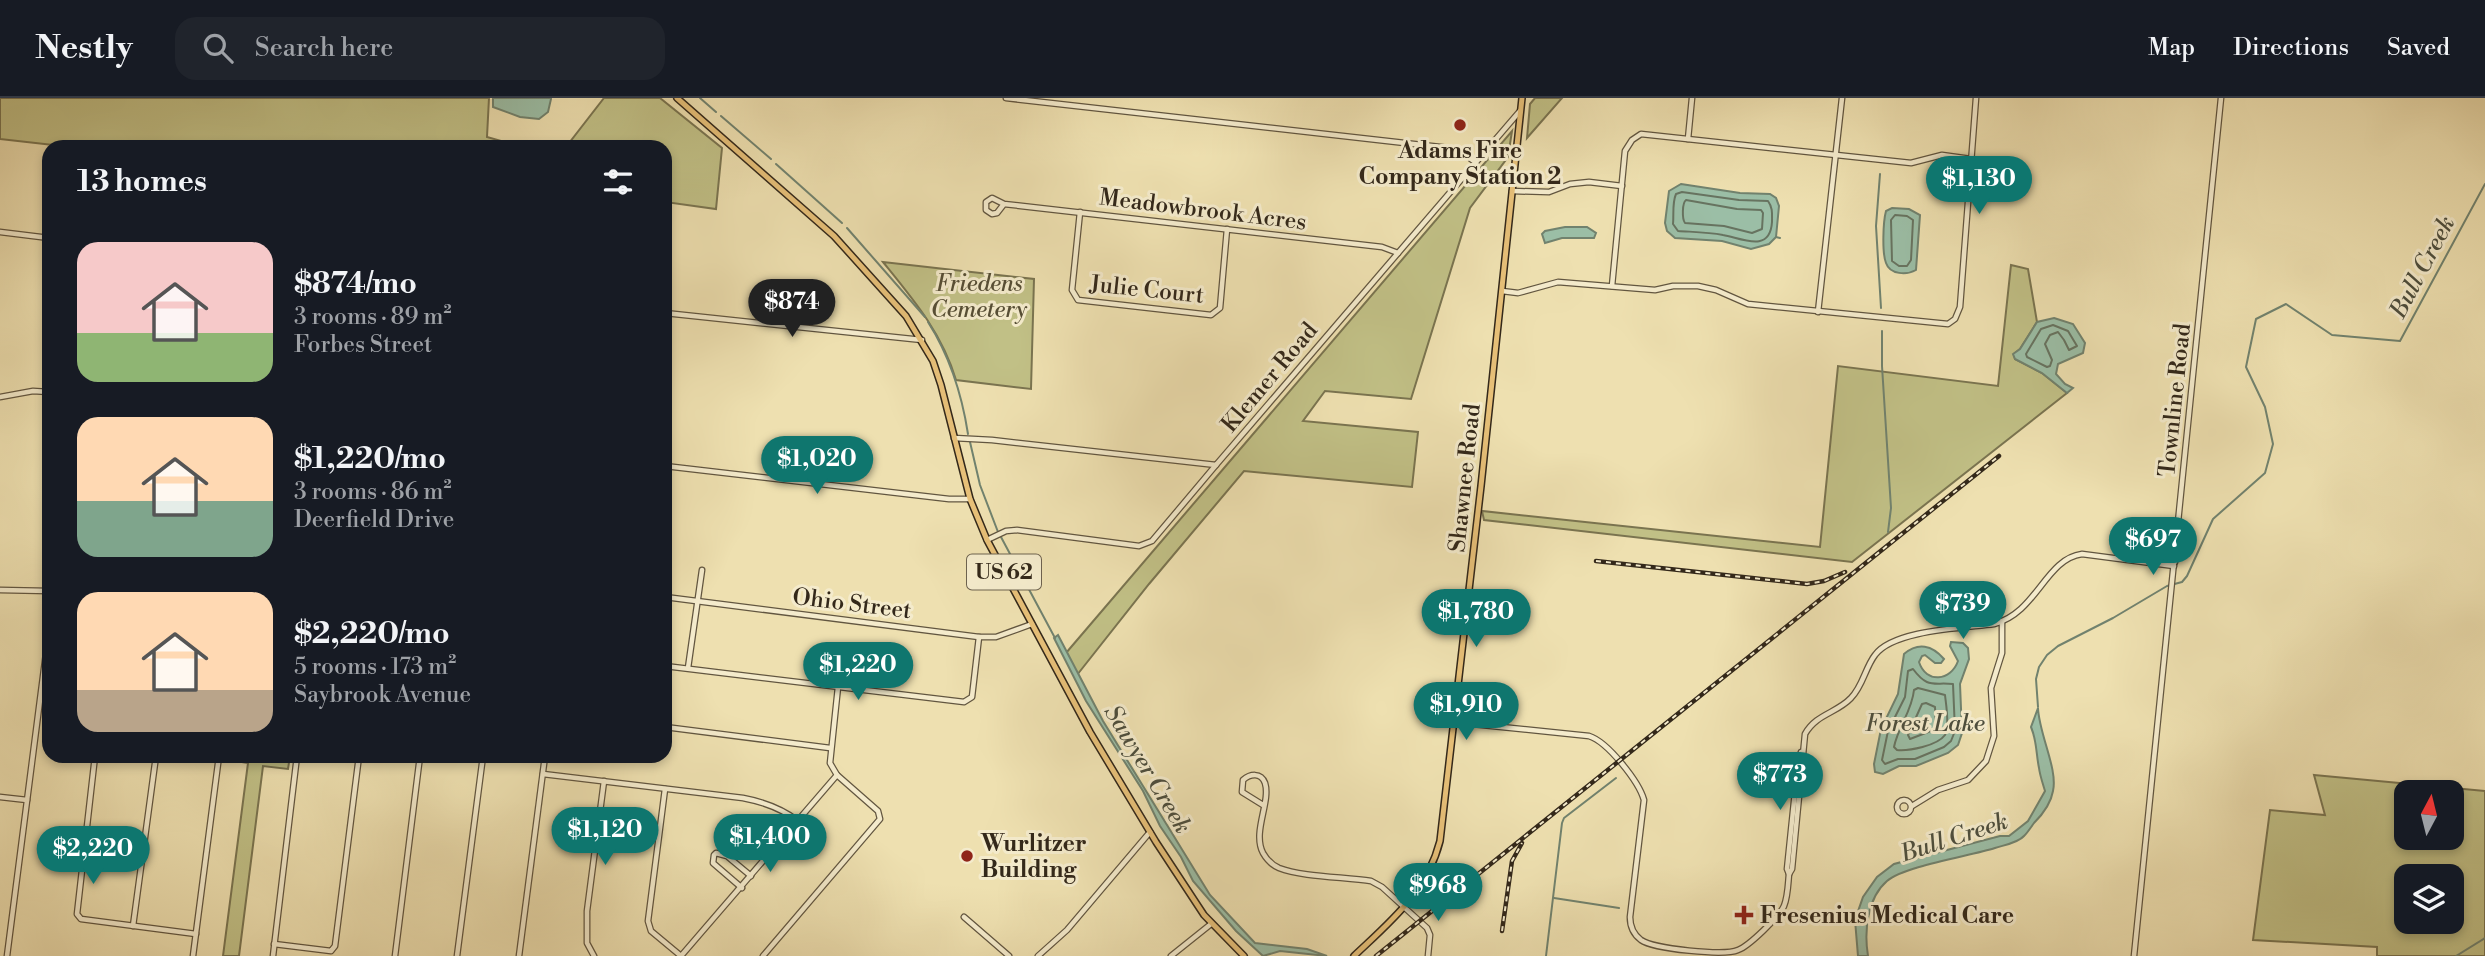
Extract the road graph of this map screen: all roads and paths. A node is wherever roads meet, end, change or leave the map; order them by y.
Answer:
1 (677, 98) edge
2 (1006, 98) edge
3 (1079, 98) edge
4 (1522, 98) edge
5 (1692, 98) edge
6 (1842, 98) edge
7 (1976, 98) edge
8 (2221, 98) edge
9 (1078, 106) junction
10 (1520, 111) junction
11 (1688, 139) junction
12 (1836, 155) junction
13 (1971, 159) junction
14 (1475, 162) junction
15 (1622, 186) junction
16 (1513, 191) junction
17 (1004, 204) dead end
18 (1080, 212) junction
19 (1227, 229) junction
20 (0, 232) edge
21 (42, 237) edge
22 (1398, 253) junction
23 (1612, 286) junction
24 (1502, 291) junction
25 (1818, 312) junction
26 (672, 314) edge
27 (922, 340) junction
28 (42, 392) edge
29 (0, 397) edge
30 (954, 438) junction
31 (1216, 465) junction
32 (672, 467) edge
33 (970, 499) junction
34 (987, 540) junction
35 (2175, 564) junction
36 (702, 570) dead end
37 (0, 590) edge
38 (42, 591) edge
39 (672, 598) edge
40 (698, 601) junction
41 (2002, 621) junction
42 (1032, 624) junction
43 (979, 637) junction
44 (672, 667) edge
45 (688, 668) junction
46 (838, 687) junction
47 (42, 694) edge
48 (1455, 720) junction
49 (672, 728) edge
50 (830, 748) junction
51 (94, 763) edge
52 (155, 763) edge
53 (218, 763) edge
54 (296, 763) edge
55 (358, 763) edge
56 (419, 763) edge
57 (482, 763) edge
58 (544, 763) edge
59 (543, 774) junction
60 (838, 775) junction
61 (604, 781) junction
62 (665, 789) junction
63 (0, 797) edge
64 (27, 800) junction
65 (1263, 805) junction
66 (1912, 806) dead end
67 (798, 821) junction
68 (1150, 832) junction
69 (751, 876) junction
70 (742, 888) junction
71 (1405, 907) junction
72 (964, 917) dead end
73 (1211, 924) junction
74 (134, 926) junction
75 (196, 934) junction
76 (274, 944) junction
77 (7, 956) edge
78 (193, 956) edge
79 (273, 956) edge
80 (395, 956) edge
81 (457, 956) edge
82 (519, 956) edge
83 (594, 956) edge
84 (681, 956) edge
85 (764, 956) edge
86 (1010, 956) edge
87 (1038, 956) edge
88 (1171, 956) edge
89 (1244, 956) edge
90 (1354, 956) edge
91 (1428, 956) edge
92 (2134, 956) edge

1 - 27 main road, US 62
2 - 9 street
3 - 9 street
4 - 10 main road, Shawnee Road
5 - 11 street
6 - 12 street
7 - 13 street
8 - 35 street, Townline Road
9 - 14 street
10 - 14 street, Klemer Road
10 - 16 main road, Shawnee Road
11 - 12 street
11 - 15 street
12 - 13 street
12 - 25 street
13 - 25 street
14 - 22 street, Klemer Road
15 - 16 street
15 - 23 street
16 - 24 main road, Shawnee Road
17 - 18 street, Meadowbrook Acres
18 - 19 street, Meadowbrook Acres
18 - 19 street, Julie Court
19 - 22 street, Meadowbrook Acres
20 - 21 street
22 - 31 street, Klemer Road
23 - 24 street
23 - 25 street
24 - 48 main road, Shawnee Road
26 - 27 street
27 - 30 main road, US 62
28 - 29 street
30 - 31 street, Klemer Road
30 - 33 main road, US 62
31 - 34 street
32 - 33 street
33 - 34 main road, US 62
34 - 42 main road, US 62
35 - 41 street
35 - 92 street, Townline Road
36 - 40 street
37 - 38 street
39 - 40 street, Ohio Street
40 - 43 street, Ohio Street
40 - 45 street
41 - 48 street
41 - 66 street
42 - 43 street, Ohio Street
42 - 68 main road, US 62
43 - 46 street
44 - 45 street
45 - 46 street
46 - 50 street
47 - 64 street
48 - 71 main road, Shawnee Road
49 - 50 street
50 - 60 street
51 - 74 street
52 - 74 street
53 - 75 street
54 - 76 street
55 - 76 street
56 - 80 street
57 - 81 street
58 - 59 street
59 - 61 street
59 - 82 street
60 - 67 street
60 - 85 street
61 - 62 street
61 - 83 street
62 - 67 street
62 - 84 street
63 - 64 street
64 - 77 street
65 - 65 street
65 - 71 street
67 - 69 street
68 - 73 main road, US 62
68 - 87 street
69 - 70 street
69 - 70 street
70 - 84 street
71 - 90 main road, Shawnee Road
71 - 91 street
72 - 86 street
73 - 88 street
73 - 89 main road, US 62
74 - 75 street
75 - 78 street
76 - 79 street

